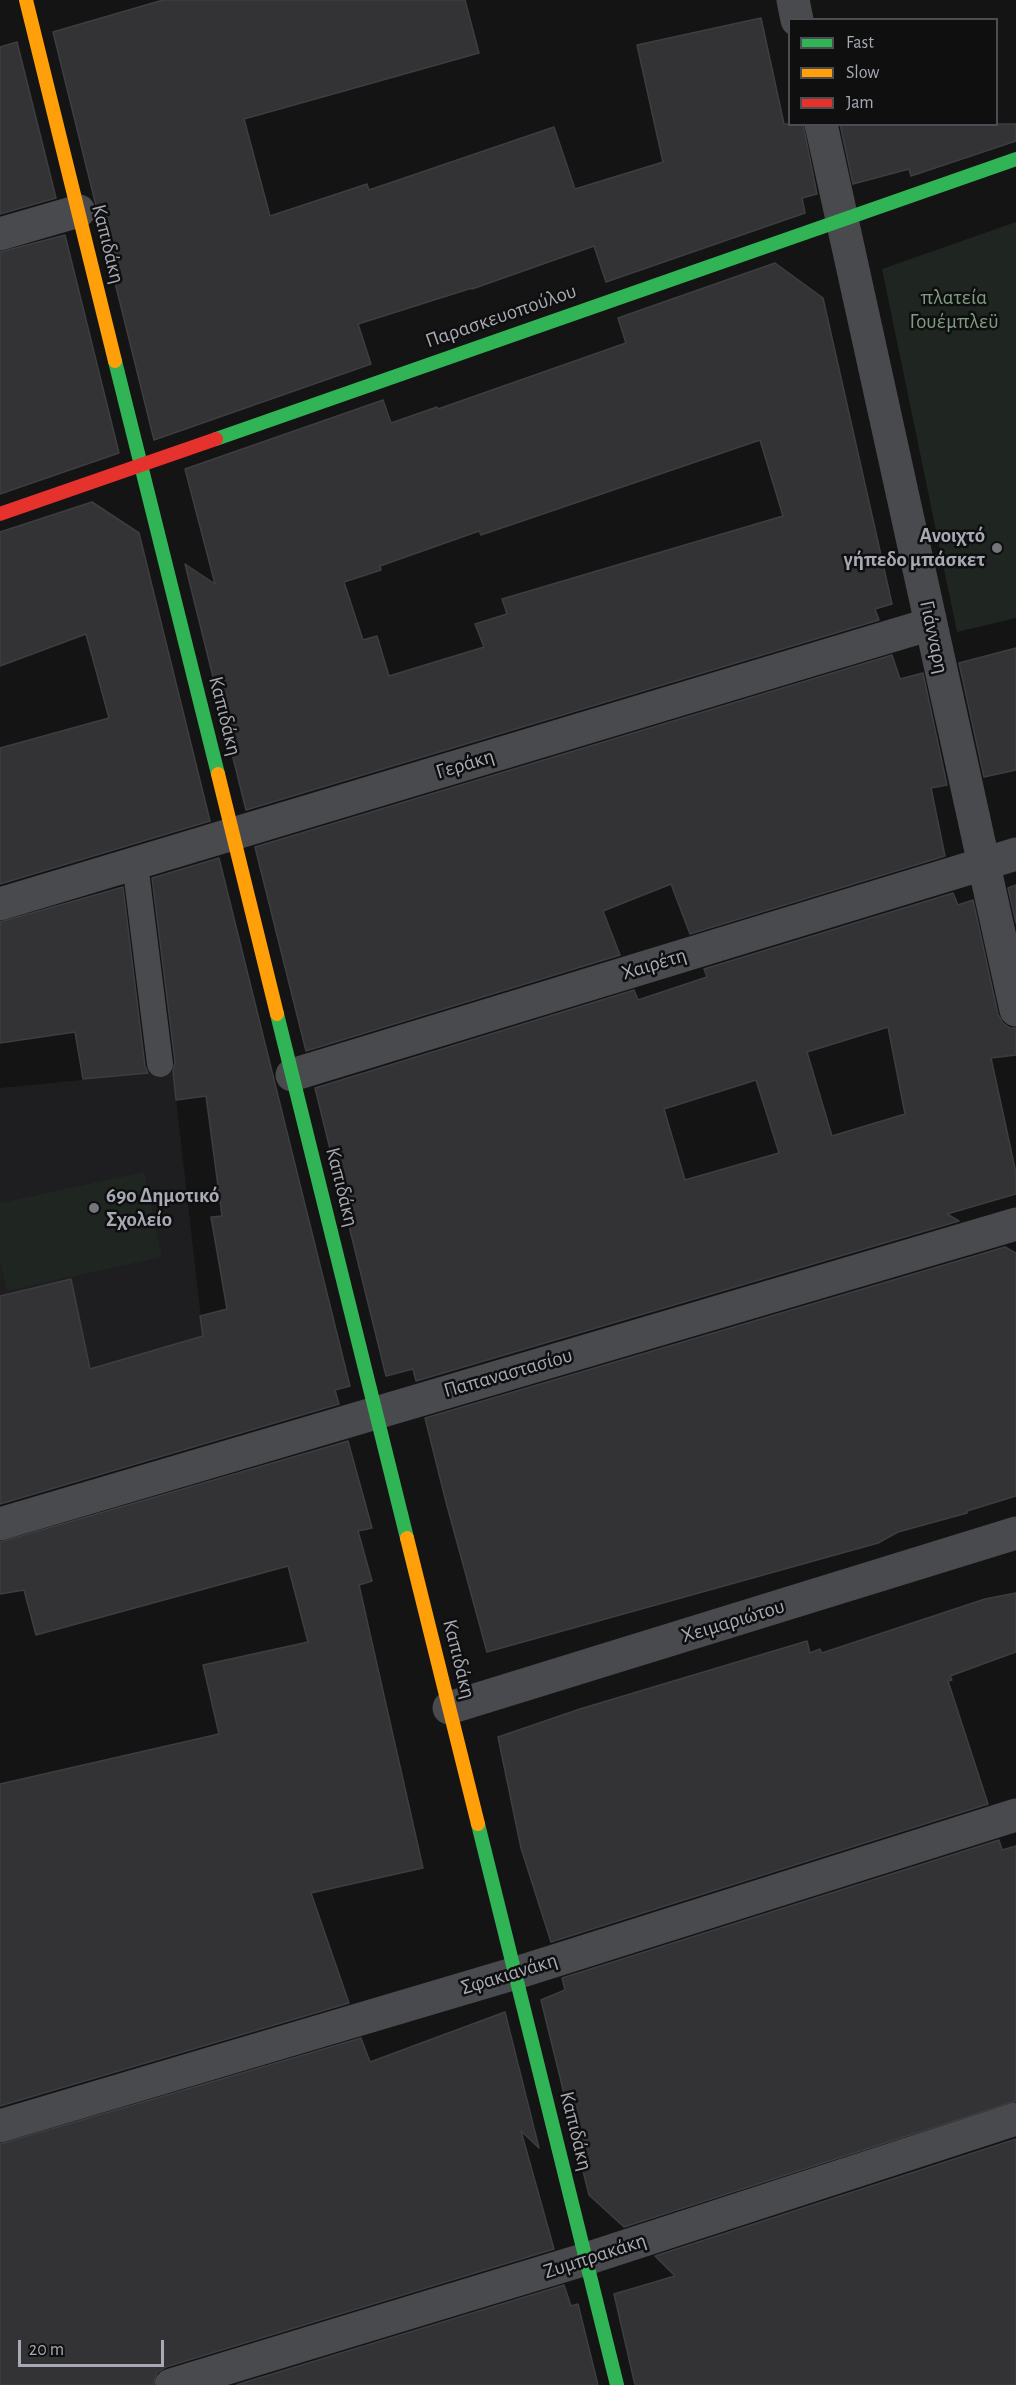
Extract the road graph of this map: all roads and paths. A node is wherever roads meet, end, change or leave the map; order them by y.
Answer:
1 (26, 0) edge
2 (793, 0) edge
3 (797, 18) edge
4 (820, 126) edge
5 (1016, 159) edge
6 (79, 211) junction
7 (842, 220) junction
8 (0, 234) edge
9 (141, 465) junction
10 (0, 514) edge
11 (931, 624) junction
12 (232, 833) junction
13 (1016, 854) edge
14 (135, 863) junction
15 (984, 864) junction
16 (0, 904) edge
17 (1016, 1010) edge
18 (160, 1064) dead end
19 (292, 1075) junction
20 (1016, 1224) edge
21 (376, 1412) junction
22 (0, 1524) edge
23 (1016, 1533) edge
24 (449, 1708) junction
25 (1016, 1815) edge
26 (516, 1973) junction
27 (1016, 2119) edge
28 (0, 2126) edge
29 (586, 2259) junction
30 (171, 2385) edge
31 (617, 2385) edge

1 - 6 street, Καπιδάκη
2 - 3 street
4 - 7 street, Γιάνναρη
5 - 7 street, Παρασκευοπούλου
6 - 8 street
6 - 9 street, Καπιδάκη
7 - 9 street, Παρασκευοπούλου
7 - 11 street, Γιάνναρη
9 - 10 street, Παρασκευοπούλου
9 - 12 street, Καπιδάκη
11 - 12 street, Γεράκη
11 - 15 street, Γιάνναρη
12 - 14 street, Γεράκη
12 - 19 street, Καπιδάκη
13 - 15 street, Χαιρέτη
14 - 16 street, Γεράκη
14 - 18 lane
15 - 17 street, Γιάνναρη
15 - 19 street, Χαιρέτη
19 - 21 street, Καπιδάκη
20 - 21 street, Παπαναστασίου
21 - 22 street, Παπαναστασίου
21 - 24 street, Καπιδάκη
23 - 24 street, Χειμαριώτου
24 - 26 street, Καπιδάκη
25 - 26 street, Σφακιανάκη
26 - 28 street, Σφακιανάκη
26 - 29 street, Καπιδάκη
27 - 29 street, Ζυμπρακάκη
29 - 30 street, Ζυμπρακάκη
29 - 31 street, Καπιδάκη

